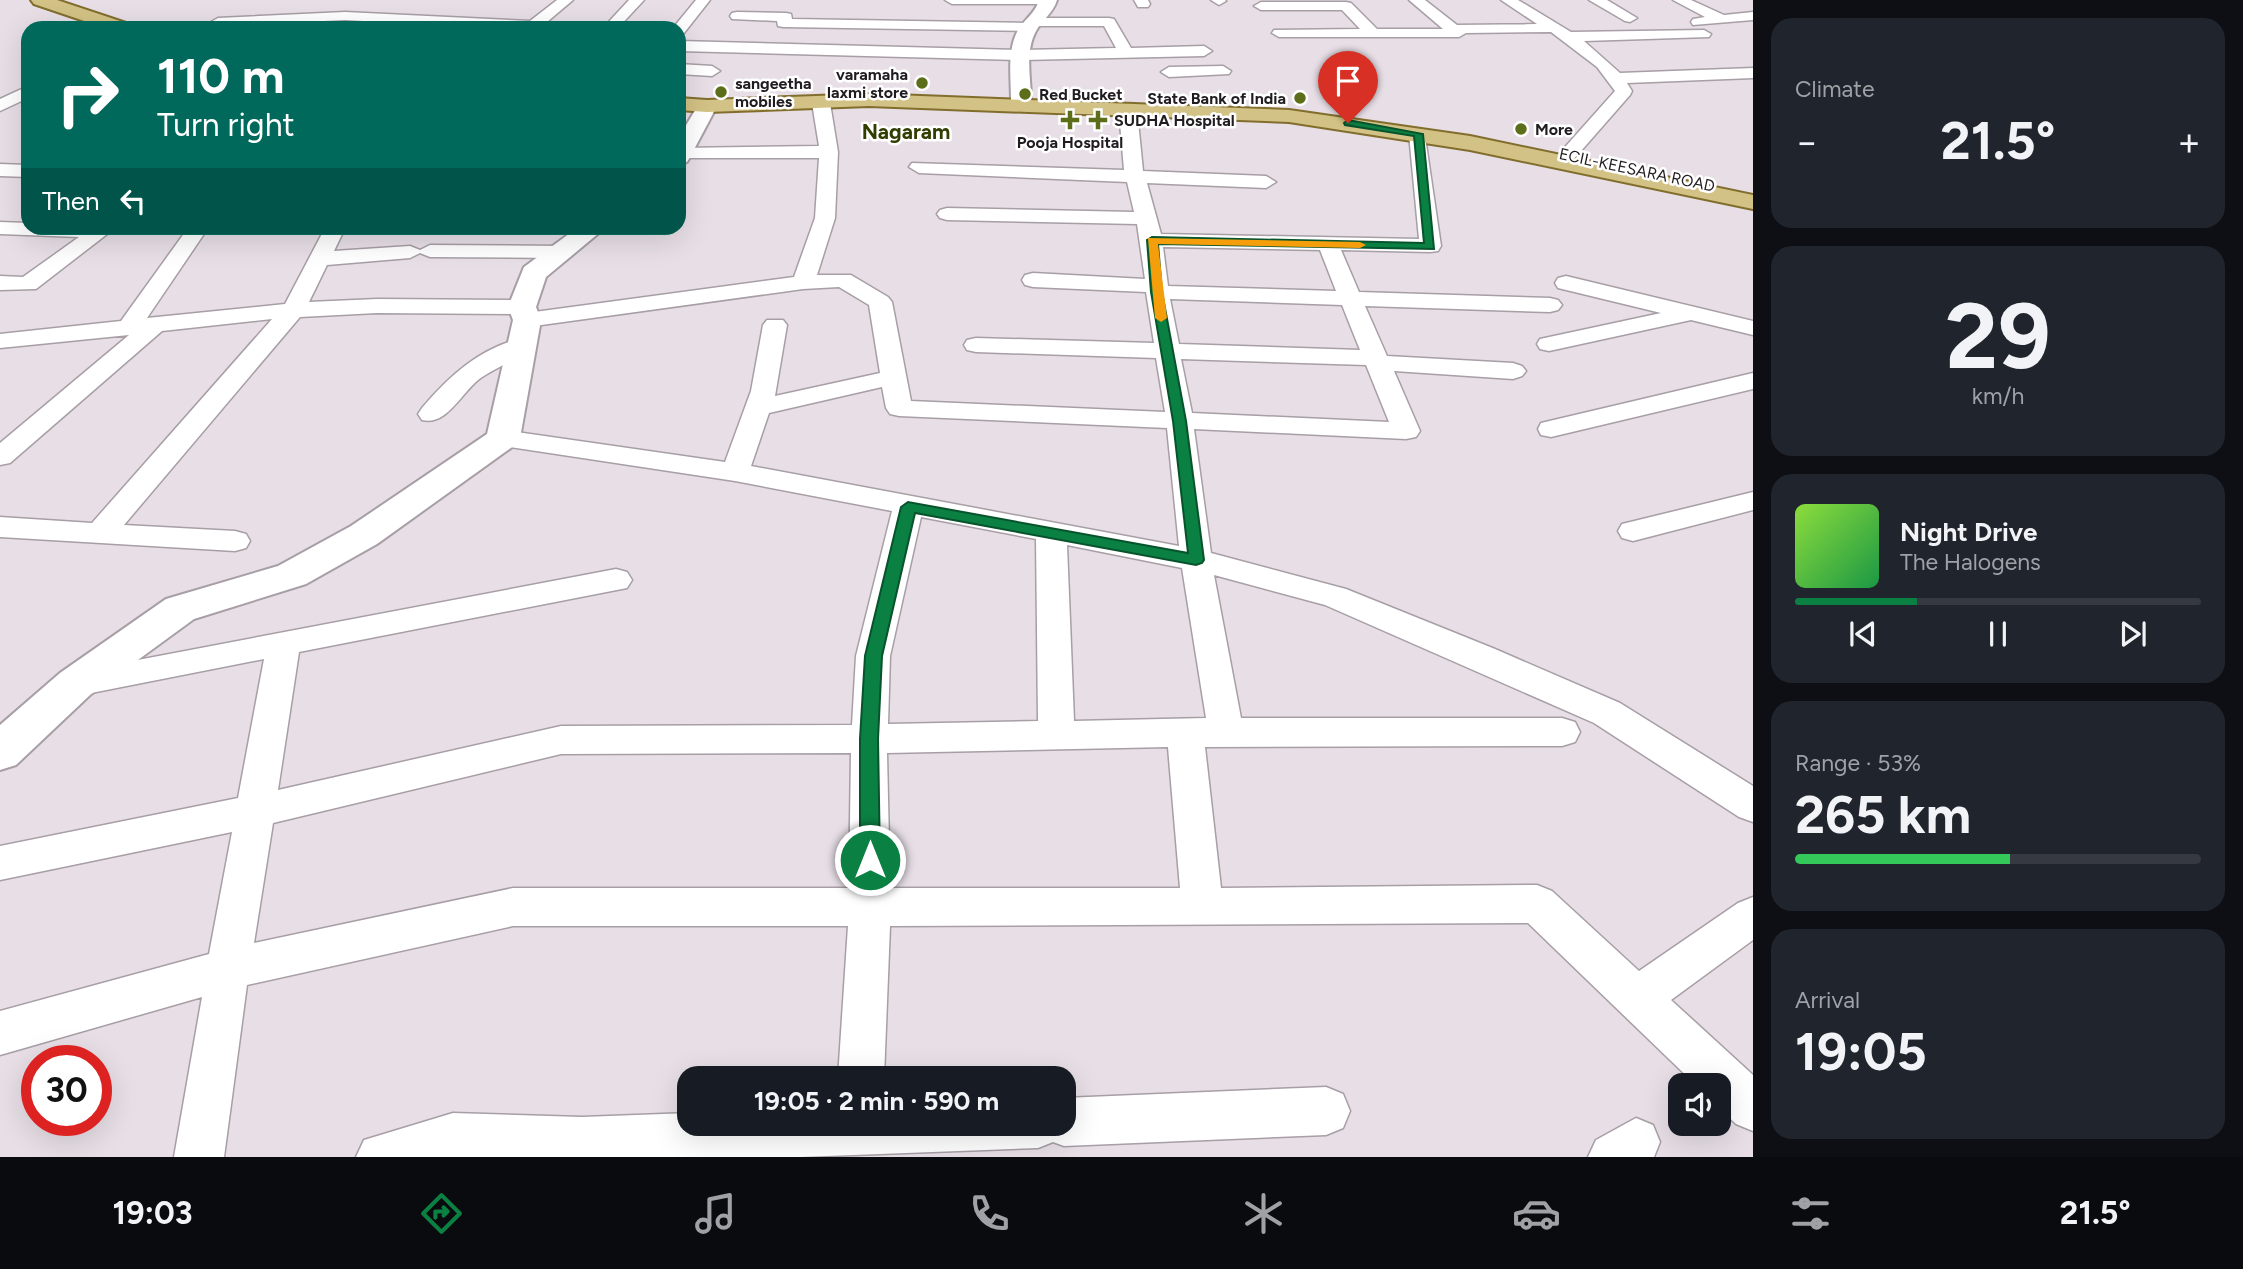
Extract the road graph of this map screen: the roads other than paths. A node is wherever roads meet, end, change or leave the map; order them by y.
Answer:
1 (40, 0) edge
2 (82, 0) edge
3 (566, 0) edge
4 (637, 0) edge
5 (704, 0) edge
6 (795, 0) edge
7 (951, 0) edge
8 (1039, 0) edge
9 (1048, 0) edge
10 (1416, 0) edge
11 (1596, 0) edge
12 (1681, 0) edge
13 (294, 3) dead end
14 (1514, 4) edge
15 (1261, 6) dead end
16 (495, 8) dead end
17 (1494, 9) dead end
18 (1429, 10) junction
19 (1455, 10) dead end
20 (224, 16) edge
21 (737, 16) dead end
22 (1753, 16) edge
23 (1630, 18) dead end
24 (784, 20) junction
25 (1723, 20) junction
26 (115, 21) edge
27 (121, 21) edge
28 (410, 21) edge
29 (481, 21) edge
30 (539, 21) edge
31 (617, 21) edge
32 (686, 22) edge
33 (1031, 24) junction
34 (1551, 28) junction
35 (1453, 29) junction
36 (1279, 33) dead end
37 (1373, 33) junction
38 (1567, 37) junction
39 (686, 46) edge
40 (771, 48) junction
41 (1204, 51) dead end
42 (1157, 52) junction
43 (1126, 53) junction
44 (1022, 55) junction
45 (686, 69) edge
46 (712, 71) dead end
47 (1223, 71) dead end
48 (1175, 72) junction
49 (1147, 73) dead end
50 (1753, 73) edge
51 (1618, 78) junction
52 (21, 91) edge
53 (0, 92) edge
54 (21, 94) edge
55 (686, 99) edge
56 (1021, 102) junction
57 (821, 103) junction
58 (686, 104) edge
59 (0, 106) edge
60 (707, 106) junction
61 (1128, 111) junction
62 (1418, 134) junction
63 (686, 145) edge
64 (829, 152) junction
65 (686, 154) edge
66 (1567, 155) junction
67 (919, 167) dead end
68 (0, 170) edge
69 (21, 171) edge
70 (1135, 177) junction
71 (1266, 182) dead end
72 (1714, 190) junction
73 (1753, 195) edge
74 (1753, 202) edge
75 (947, 214) dead end
76 (0, 228) edge
77 (21, 228) edge
78 (1150, 229) junction
79 (95, 235) edge
80 (193, 235) edge
81 (332, 235) edge
82 (583, 235) edge
83 (422, 244) edge
84 (1328, 244) junction
85 (562, 252) junction
86 (320, 259) junction
87 (1034, 280) dead end
88 (803, 282) junction
89 (0, 283) edge
90 (1566, 283) dead end
91 (1157, 289) junction
92 (1350, 299) junction
93 (1550, 305) dead end
94 (293, 310) junction
95 (1692, 313) junction
96 (156, 324) junction
97 (523, 324) junction
98 (775, 325) dead end
99 (129, 327) junction
100 (1753, 328) edge
101 (0, 341) edge
102 (1549, 344) dead end
103 (976, 345) dead end
104 (1167, 351) junction
105 (1376, 361) junction
106 (1513, 371) dead end
107 (894, 377) junction
108 (1746, 388) edge
109 (758, 408) junction
110 (431, 414) dead end
111 (1180, 421) junction
112 (1551, 429) dead end
113 (503, 438) junction
114 (0, 457) edge
115 (735, 472) junction
116 (1753, 501) edge
117 (908, 507) junction
118 (0, 527) edge
119 (1633, 530) dead end
120 (100, 533) junction
121 (1051, 533) junction
122 (234, 541) dead end
123 (1196, 560) junction
124 (616, 580) dead end
125 (284, 644) junction
126 (75, 684) junction
127 (1226, 732) junction
128 (1562, 732) dead end
129 (1185, 734) junction
130 (1056, 737) junction
131 (869, 739) junction
132 (0, 752) edge
133 (1753, 806) edge
134 (255, 811) junction
135 (0, 863) edge
136 (1202, 907) junction
137 (870, 908) junction
138 (1753, 916) edge
139 (228, 970) junction
140 (1637, 998) junction
141 (0, 1033) edge
142 (862, 1066) edge
143 (1753, 1107) edge
144 (1326, 1111) dead end
145 (1076, 1121) edge
146 (859, 1137) edge
147 (580, 1149) edge
148 (199, 1157) edge
149 (381, 1157) edge

1 - 26 main road
2 - 27 main road
3 - 30 street
4 - 31 street
5 - 32 street
6 - 24 street
7 - 8 street
9 - 33 street
10 - 18 street
11 - 23 street
12 - 25 street
13 - 20 street
14 - 17 street
14 - 34 street
15 - 37 street
16 - 29 street
18 - 19 street
18 - 35 street
20 - 28 street
21 - 24 street
22 - 25 street
24 - 33 street
24 - 40 street
25 - 38 street
33 - 43 street
33 - 44 street
34 - 35 street
34 - 38 street
35 - 37 street
36 - 37 street
38 - 51 street
39 - 40 street
40 - 44 street
41 - 42 street
42 - 43 street
42 - 48 street
43 - 44 street
44 - 56 street
45 - 46 street
47 - 48 street
48 - 49 street
50 - 51 street
51 - 66 street
52 - 53 street
54 - 59 street
55 - 56 main road
56 - 57 main road
56 - 61 main road, ECIL-KEESARA ROAD
56 - 66 main road, ECIL-KEESARA ROAD
57 - 60 main road
57 - 64 street
58 - 60 main road
60 - 63 street
61 - 62 main road, ECIL-KEESARA ROAD
61 - 70 street
62 - 72 main road, ECIL-KEESARA ROAD
62 - 84 street
64 - 65 street
64 - 88 street
66 - 72 main road, ECIL-KEESARA ROAD
67 - 70 street
68 - 69 street
70 - 71 street
70 - 78 street
72 - 73 main road, ECIL-KEESARA ROAD
72 - 74 main road, ECIL-KEESARA ROAD
75 - 78 street
76 - 77 street
78 - 84 street
78 - 91 street
79 - 89 street
80 - 99 street
81 - 86 street
82 - 85 street
83 - 85 street
83 - 86 street
84 - 92 street
85 - 97 street
86 - 94 street
87 - 91 street
88 - 97 street
88 - 107 street
90 - 95 street
91 - 92 street
91 - 104 street
92 - 93 street
92 - 105 street
94 - 96 street
94 - 97 street
94 - 120 street
95 - 100 street
95 - 102 street
96 - 99 street
96 - 114 street
97 - 110 street
97 - 113 street
98 - 109 street
99 - 101 street
103 - 104 street
104 - 105 street
104 - 111 street
105 - 106 street
105 - 111 street
107 - 109 street
107 - 111 street
108 - 112 street
109 - 115 street
111 - 123 street
113 - 115 street
113 - 126 street
115 - 117 street
116 - 119 street
117 - 121 street
117 - 131 street
118 - 120 street
120 - 122 street
121 - 123 street
121 - 130 street
123 - 127 street
123 - 133 street
124 - 125 street
125 - 126 street
125 - 134 street
126 - 132 street
127 - 128 street
127 - 129 street
129 - 130 street
129 - 136 street
130 - 131 street
131 - 134 street
131 - 137 street
134 - 135 street
134 - 139 street
136 - 137 street
136 - 140 street
137 - 139 street
137 - 142 street
138 - 140 street
139 - 141 street
139 - 148 street
140 - 143 street
144 - 145 street
146 - 147 street
147 - 149 street

